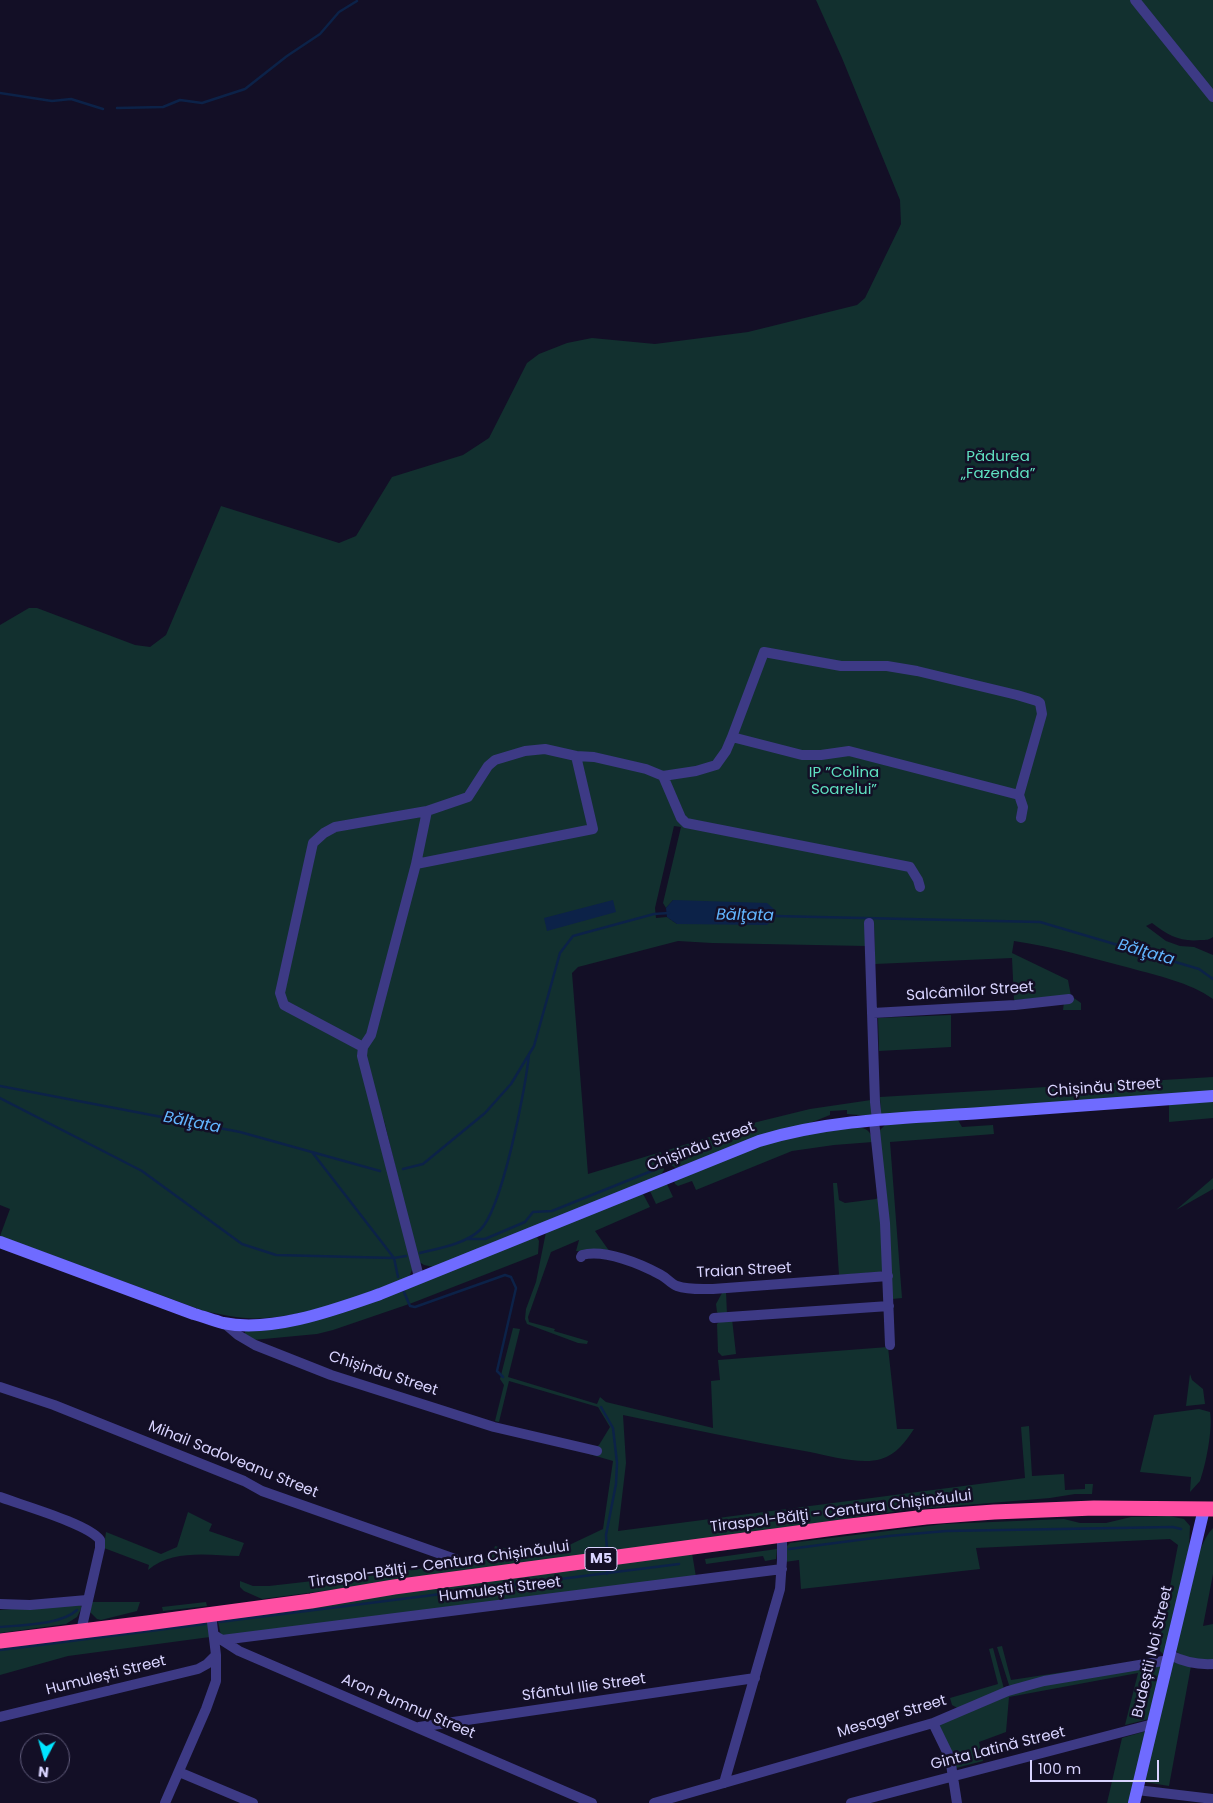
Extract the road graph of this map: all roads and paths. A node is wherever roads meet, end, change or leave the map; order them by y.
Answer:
1 (1136, 0) edge
2 (1213, 97) edge
3 (732, 736) junction
4 (576, 756) junction
5 (663, 776) junction
6 (1019, 795) junction
7 (427, 811) junction
8 (1021, 818) dead end
9 (416, 864) junction
10 (920, 888) dead end
11 (869, 923) dead end
12 (1069, 999) dead end
13 (873, 1013) junction
14 (363, 1047) junction
15 (1213, 1096) edge
16 (875, 1120) junction
17 (0, 1242) edge
18 (581, 1257) dead end
19 (888, 1276) junction
20 (420, 1277) junction
21 (889, 1306) junction
22 (714, 1318) dead end
23 (224, 1323) junction
24 (890, 1345) dead end
25 (0, 1387) edge
26 (598, 1451) dead end
27 (0, 1497) edge
28 (1209, 1509) edge
29 (782, 1535) junction
30 (456, 1559) dead end
31 (782, 1569) junction
32 (88, 1600) junction
33 (0, 1604) edge
34 (211, 1614) junction
35 (81, 1631) junction
36 (218, 1637) junction
37 (0, 1640) edge
38 (216, 1655) junction
39 (1169, 1657) junction
40 (1213, 1664) edge
41 (755, 1678) junction
42 (0, 1718) edge
43 (933, 1723) junction
44 (1153, 1724) junction
45 (418, 1728) junction
46 (179, 1772) junction
47 (954, 1776) junction
48 (724, 1783) junction
49 (1135, 1797) edge
50 (1213, 1800) edge
51 (165, 1803) edge
52 (252, 1803) edge
53 (592, 1803) edge
54 (654, 1803) edge
55 (851, 1803) edge
56 (957, 1803) edge

1 - 2 street
3 - 5 street
3 - 6 street
3 - 6 street
4 - 5 street
4 - 7 street
4 - 9 street
5 - 10 street
6 - 8 street
7 - 9 street
7 - 14 street
9 - 14 street
11 - 13 street
12 - 13 street, Salcâmilor Street
13 - 16 street
14 - 20 street
15 - 16 street, Chișinău Street
16 - 19 street
16 - 20 street, Chișinău Street
17 - 23 street, Chișinău Street
18 - 19 street, Traian Street
19 - 21 street
20 - 23 street, Chișinău Street
21 - 22 street
21 - 24 street
23 - 26 street, Chișinău Street
25 - 30 street, Mihail Sadoveanu Street
27 - 32 street
28 - 29 highway, Tiraspol-Bălţi - Centura Chișinăului / M5
28 - 39 street, Budeștii Noi Street
29 - 31 street
29 - 34 highway, Tiraspol-Bălţi - Centura Chișinăului / M5
31 - 36 street, Humulești Street
31 - 41 street
32 - 33 street
32 - 35 street
34 - 35 highway, Tiraspol-Bălţi - Centura Chișinăului / M5
34 - 36 street
35 - 37 highway, Tiraspol-Bălţi - Centura Chișinăului / M5
36 - 38 street
36 - 45 street, Aron Pumnul Street
38 - 42 street, Humulești Street
38 - 46 street
39 - 40 street
39 - 43 street, Mesager Street
39 - 44 street, Budeștii Noi Street
41 - 45 street, Sfântul Ilie Street
41 - 48 street
43 - 47 street
43 - 48 street, Mesager Street
44 - 47 street, Ginta Latină Street
44 - 49 street, Budeștii Noi Street
45 - 53 street, Aron Pumnul Street
46 - 51 street
46 - 52 street
47 - 55 street, Ginta Latină Street
47 - 56 street
48 - 54 street, Mesager Street
49 - 50 street

